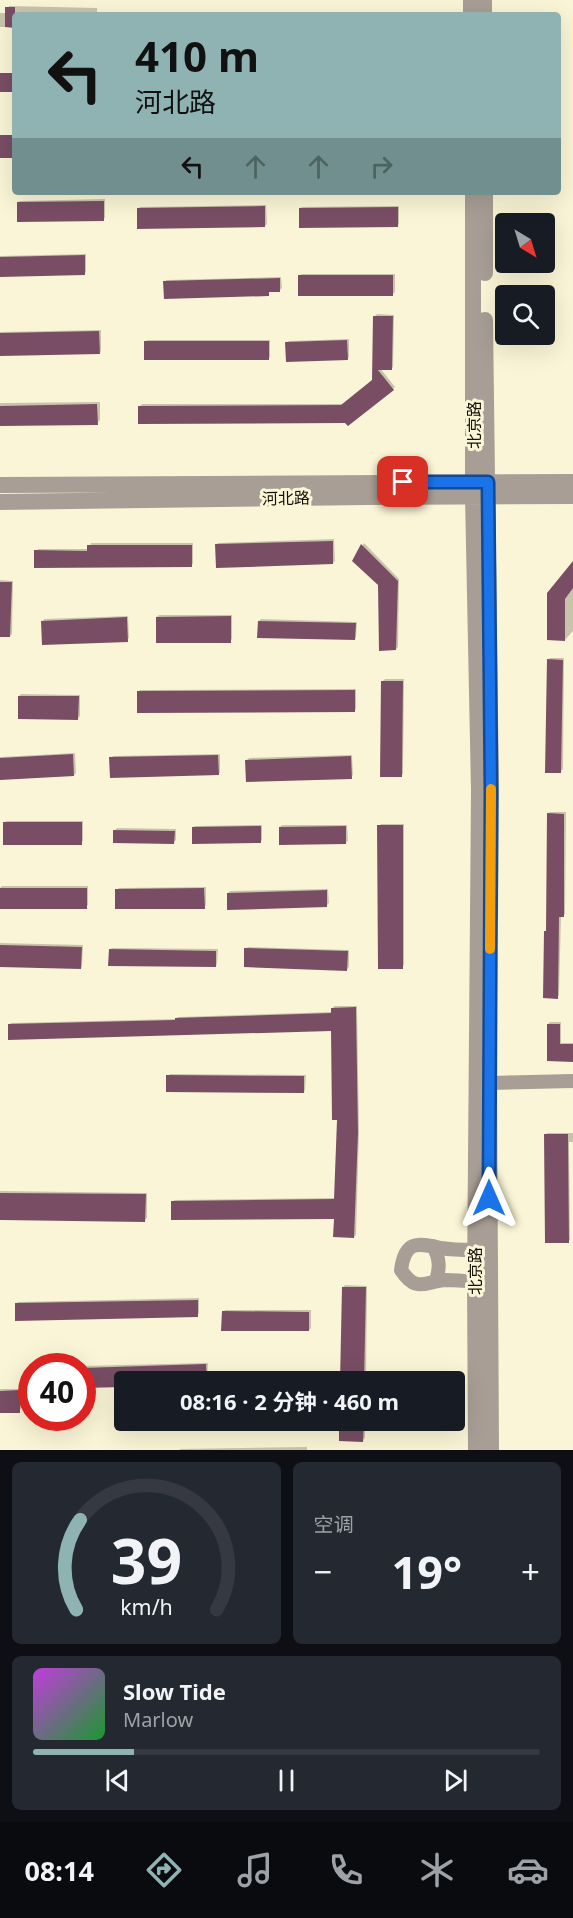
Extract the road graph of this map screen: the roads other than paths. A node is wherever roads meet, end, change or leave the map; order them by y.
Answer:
1 (473, 195) edge
2 (485, 195) edge
3 (573, 482) edge
4 (0, 485) edge
5 (480, 489) junction
6 (573, 496) edge
7 (0, 502) edge
8 (573, 1081) edge
9 (488, 1083) junction
10 (434, 1246) junction
11 (475, 1250) junction
12 (436, 1281) junction
13 (475, 1282) junction
14 (476, 1450) edge
15 (491, 1450) edge

1 - 5 street, 北京路
2 - 5 street, 北京路
3 - 5 street, 河北路
4 - 5 street, 河北路
5 - 6 street, 河北路
5 - 7 street, 河北路
5 - 9 street, 北京路
5 - 11 street, 北京路
8 - 9 street
9 - 15 street, 北京路
10 - 11 street
10 - 12 street
10 - 12 street
11 - 13 street, 北京路
12 - 13 street
13 - 14 street, 北京路

